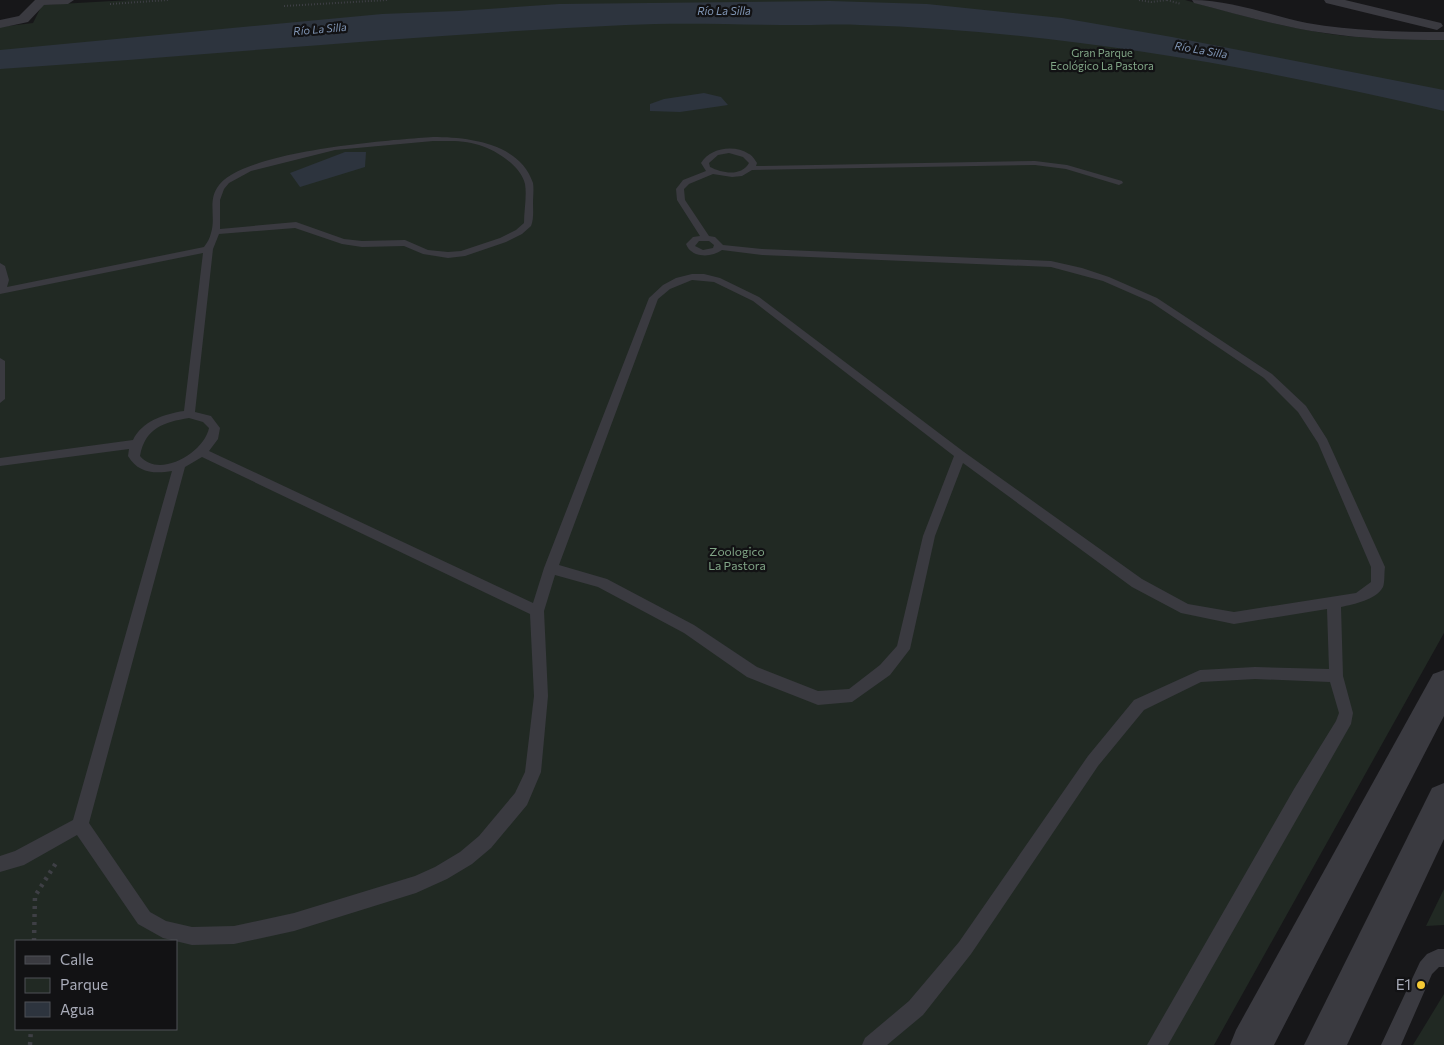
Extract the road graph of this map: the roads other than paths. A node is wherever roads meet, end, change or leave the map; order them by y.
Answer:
1 (68, 0) edge
2 (1198, 0) edge
3 (1330, 0) edge
4 (40, 1) edge
5 (0, 24) edge
6 (1444, 28) edge
7 (1444, 36) edge
8 (751, 168) junction
9 (712, 171) junction
10 (1118, 183) dead end
11 (216, 232) junction
12 (706, 238) junction
13 (719, 247) junction
14 (208, 249) junction
15 (0, 266) edge
16 (1, 290) edge
17 (0, 361) edge
18 (0, 399) edge
19 (189, 414) junction
20 (135, 444) junction
21 (202, 452) junction
22 (960, 455) junction
23 (0, 462) edge
24 (180, 464) junction
25 (551, 568) junction
26 (1334, 602) junction
27 (537, 611) junction
28 (1336, 676) junction
29 (1444, 684) edge
30 (1444, 800) edge
31 (80, 825) junction
32 (0, 864) edge
33 (1444, 958) edge
34 (872, 1045) edge
35 (1157, 1045) edge
36 (1251, 1045) edge
37 (1326, 1045) edge
38 (1391, 1045) edge

1 - 4 street
2 - 7 street
3 - 6 street
4 - 5 street
8 - 9 lane
8 - 9 lane
8 - 10 lane
9 - 12 lane
11 - 11 lane
11 - 14 lane
12 - 13 lane
12 - 13 lane
13 - 26 lane
14 - 16 lane
14 - 19 lane
15 - 16 lane
17 - 18 lane
19 - 20 lane
19 - 21 lane
20 - 23 lane
20 - 24 lane
21 - 24 lane
21 - 27 lane
22 - 25 lane
22 - 25 lane
22 - 26 lane
24 - 31 lane
25 - 27 lane
26 - 28 lane
27 - 31 lane
28 - 34 lane
28 - 35 lane
29 - 36 street
30 - 37 street
31 - 32 lane
33 - 38 lane

